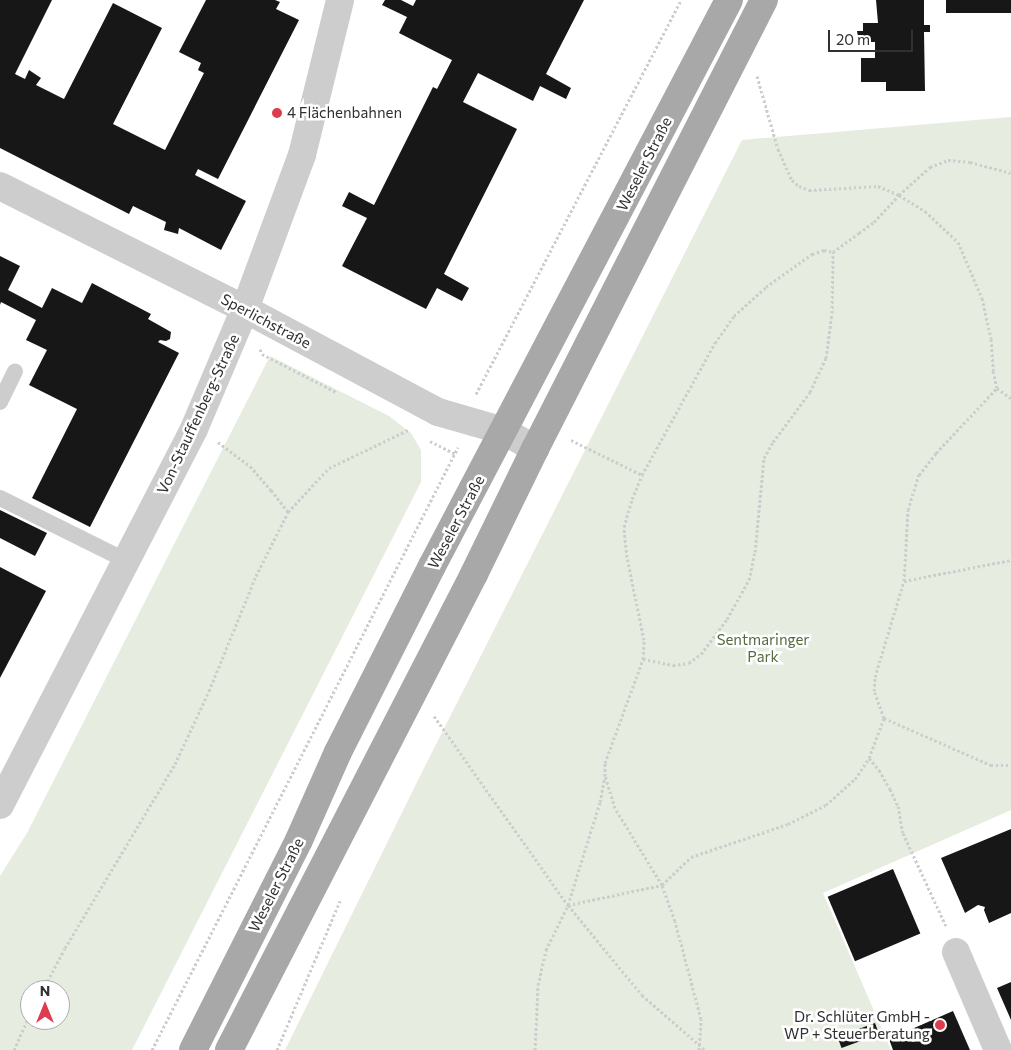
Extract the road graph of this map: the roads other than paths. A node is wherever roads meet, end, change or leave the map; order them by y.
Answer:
1 (340, 0) edge
2 (729, 0) edge
3 (764, 0) edge
4 (0, 186) edge
5 (245, 309) junction
6 (16, 371) dead end
7 (0, 402) edge
8 (504, 431) junction
9 (535, 448) junction
10 (0, 498) edge
11 (126, 561) junction
12 (0, 805) edge
13 (956, 952) road end
14 (193, 1050) edge
15 (229, 1050) edge
16 (998, 1050) edge

1 - 5 street, Von-Stauffenberg-Straße
2 - 8 main road, Weseler Straße
3 - 9 main road
4 - 5 street, Sperlichstraße
5 - 8 street, Sperlichstraße
5 - 11 street, Von-Stauffenberg-Straße
6 - 7 lane
8 - 9 street, Sperlichstraße
8 - 14 main road, Weseler Straße
9 - 15 main road
10 - 11 lane
11 - 12 street, Von-Stauffenberg-Straße
13 - 16 street

